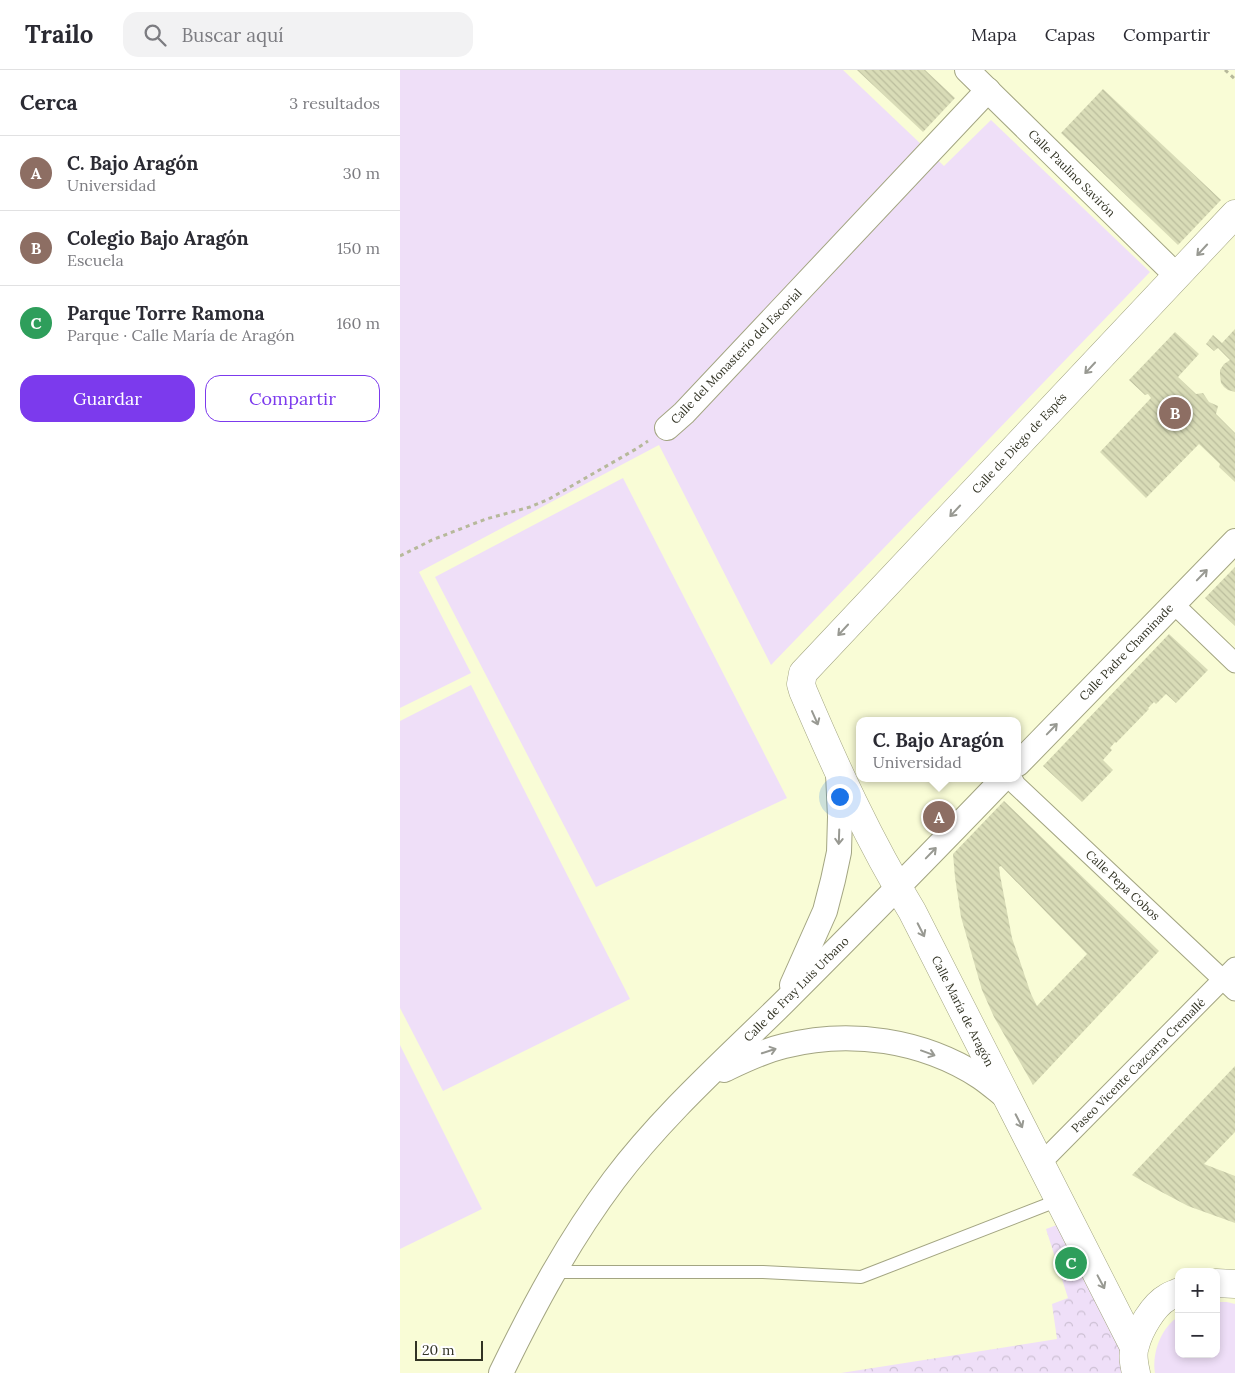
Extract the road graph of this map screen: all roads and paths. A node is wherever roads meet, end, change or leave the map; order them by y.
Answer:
1 (967, 70) edge
2 (1225, 70) edge
3 (1235, 79) edge
4 (988, 90) junction
5 (1235, 214) edge
6 (1177, 276) junction
7 (667, 428) joint
8 (1235, 540) edge
9 (400, 556) edge
10 (1176, 601) junction
11 (1235, 663) edge
12 (803, 673) joint
13 (1021, 761) edge
14 (838, 771) junction
15 (1000, 782) edge
16 (1014, 782) edge
17 (897, 888) junction
18 (1231, 979) edge
19 (785, 1001) junction
20 (695, 1089) junction
21 (1007, 1098) junction
22 (1041, 1164) junction
23 (1059, 1200) junction
24 (553, 1272) junction
25 (1220, 1282) edge
26 (1235, 1283) edge
27 (1175, 1294) edge
28 (1135, 1360) edge
29 (501, 1373) edge

1 - 4 street, Calle Paulino Savirón
2 - 3 path
4 - 6 street, Calle Paulino Savirón
4 - 7 street, Calle del Monasterio del Escorial
5 -> 6 street, Calle de Diego de Espés
6 -> 12 street, Calle de Diego de Espés
7 - 9 path, Calle del Monasterio del Escorial
10 -> 8 street, Calle Padre Chaminade
10 - 11 street
13 -> 10 street, Calle Padre Chaminade
12 -> 14 street, Calle María de Aragón
14 - 17 street, Calle María de Aragón
14 -> 19 street
17 -> 15 street
16 - 18 street, Calle Pepa Cobos
17 - 19 street, Calle de Fray Luis Urbano
17 -> 21 street, Calle María de Aragón
18 - 22 street, Paseo Vicente Cazcarra Cremallé
19 - 20 street, Calle de Fray Luis Urbano
20 -> 21 street, Calle de Fray Luis Urbano
20 - 24 street, Calle de Fray Luis Urbano
21 -> 22 street, Calle María de Aragón
22 - 23 street, Calle María de Aragón
23 - 24 lane
23 -> 28 street, Calle María de Aragón
24 - 29 street, Calle de Fray Luis Urbano
25 - 26 street
27 - 28 street

